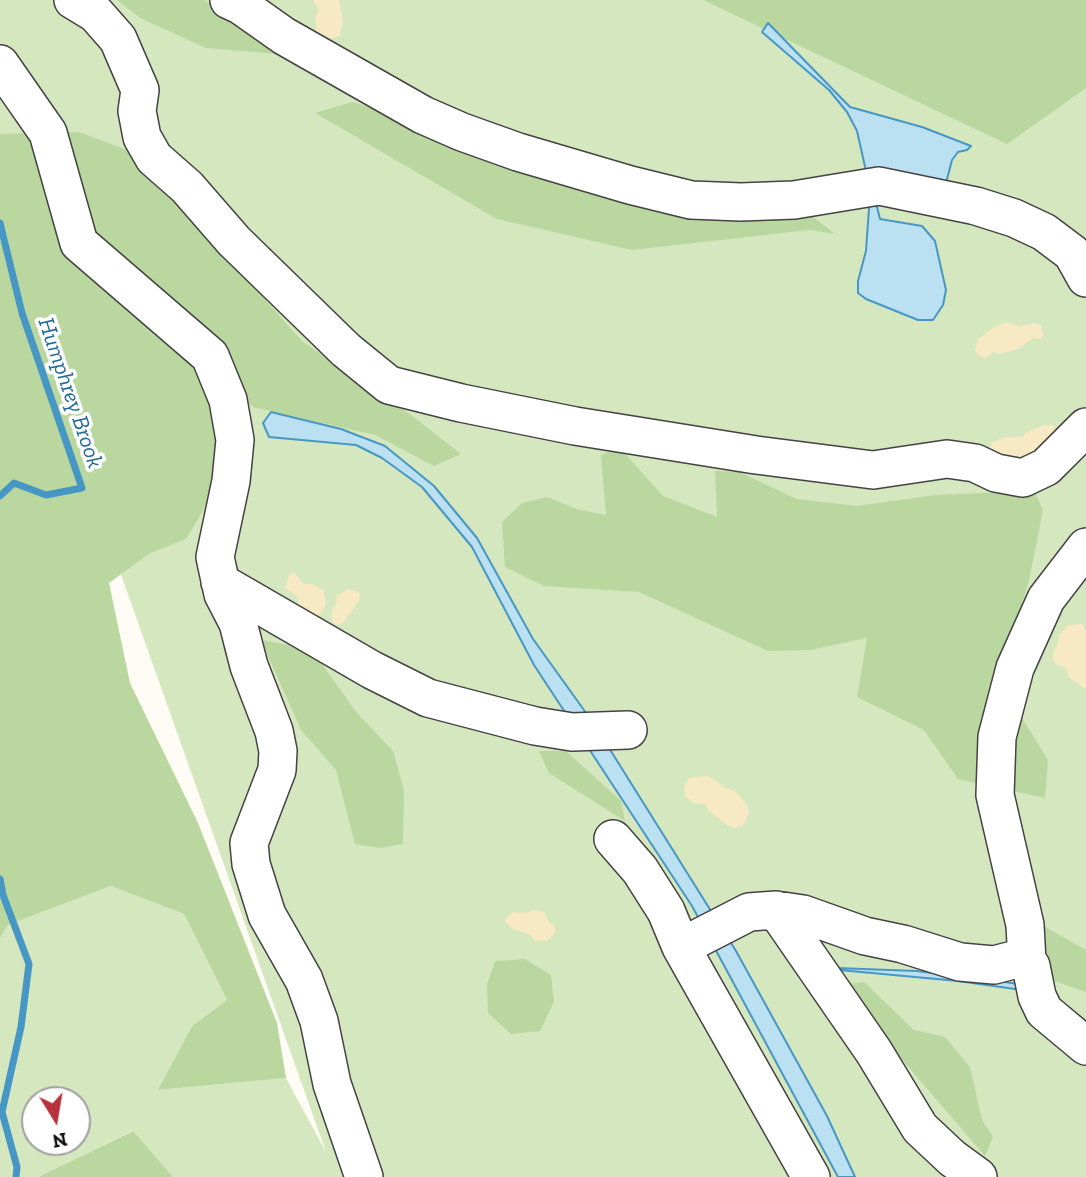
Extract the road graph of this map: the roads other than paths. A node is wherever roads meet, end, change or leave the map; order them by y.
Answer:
1 (73, 0) edge
2 (229, 0) edge
3 (0, 64) edge
4 (1086, 278) edge
5 (1086, 427) edge
6 (1086, 547) edge
7 (220, 582) junction
8 (601, 731) dead end
9 (612, 839) dead end
10 (776, 910) junction
11 (703, 935) junction
12 (1027, 962) junction
13 (1086, 1046) edge
14 (365, 1177) edge
15 (811, 1177) edge
16 (978, 1177) edge

1 - 5 lane
2 - 4 lane
3 - 7 lane
6 - 12 lane
7 - 8 lane
7 - 14 lane
9 - 11 lane
10 - 11 lane
10 - 12 lane
10 - 16 lane
11 - 15 lane
12 - 13 lane

